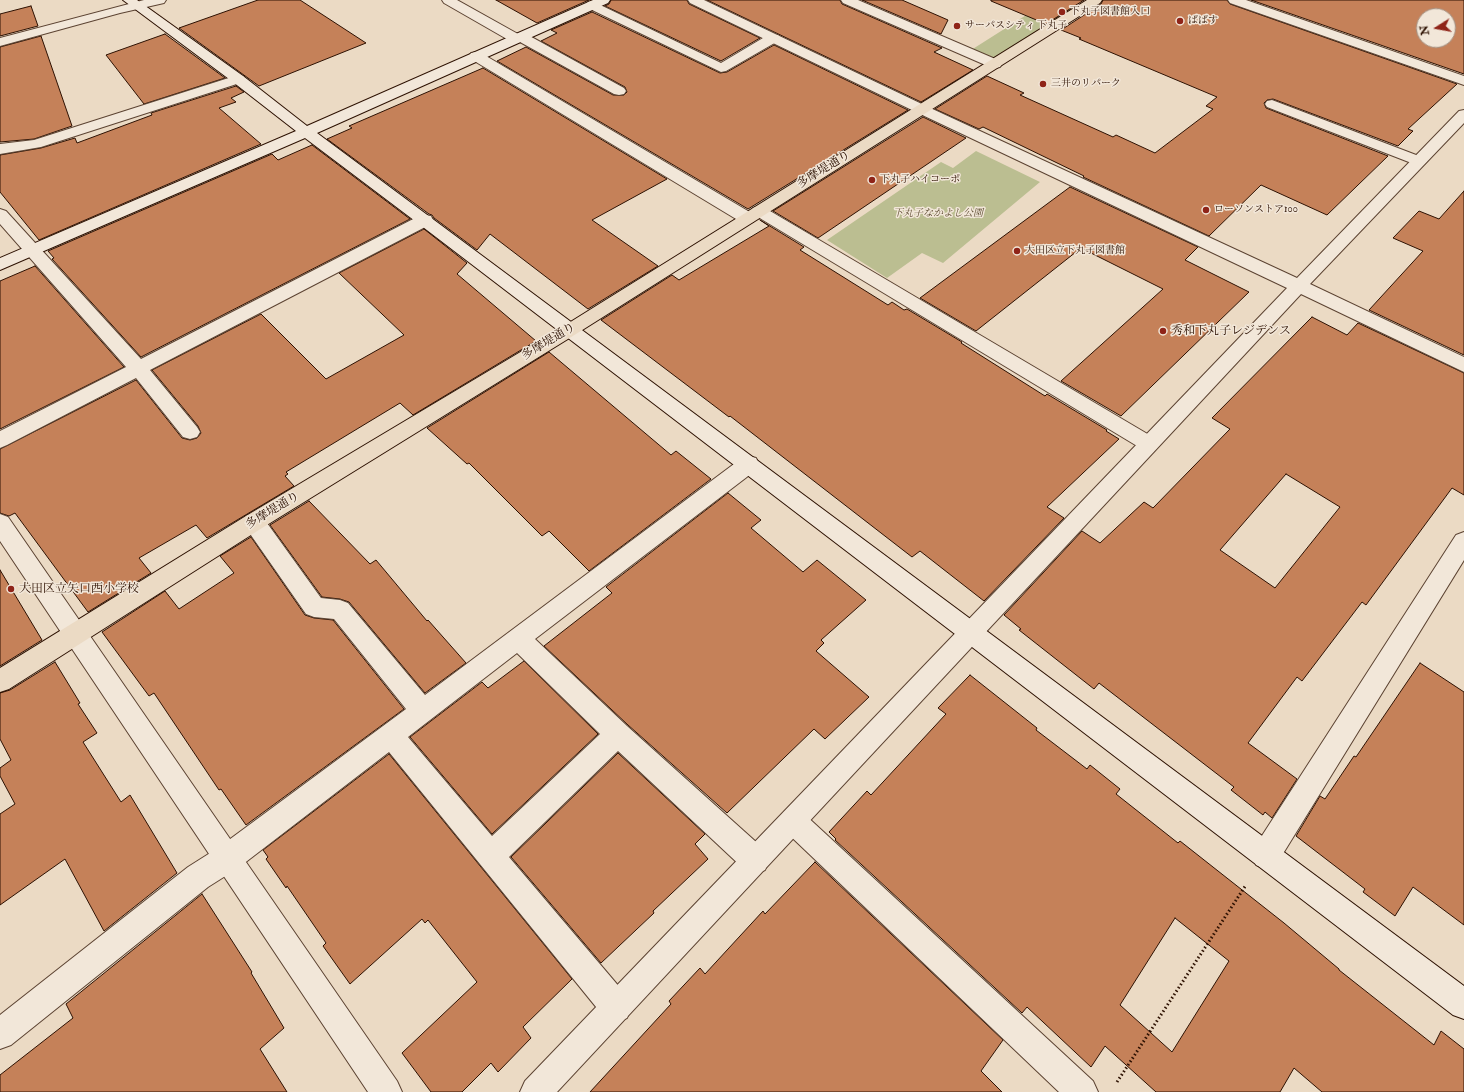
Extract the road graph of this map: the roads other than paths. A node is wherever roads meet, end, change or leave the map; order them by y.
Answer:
1 (160, 0) edge
2 (448, 0) edge
3 (694, 0) edge
4 (847, 0) edge
5 (1096, 0) edge
6 (1234, 0) edge
7 (133, 3) edge
8 (598, 3) edge
9 (518, 38) junction
10 (773, 38) junction
11 (0, 42) edge
12 (476, 56) junction
13 (995, 64) junction
14 (238, 79) junction
15 (1464, 81) edge
16 (619, 91) dead end
17 (1272, 104) dead end
18 (921, 110) junction
19 (1464, 114) edge
20 (306, 132) junction
21 (0, 149) edge
22 (1419, 161) junction
23 (0, 214) edge
24 (753, 214) junction
25 (425, 220) junction
26 (32, 250) junction
27 (0, 265) edge
28 (1299, 286) junction
29 (570, 330) junction
30 (1464, 365) edge
31 (138, 368) junction
32 (190, 432) dead end
33 (0, 440) edge
34 (1149, 444) junction
35 (749, 464) junction
36 (254, 522) junction
37 (0, 523) edge
38 (1464, 541) edge
39 (971, 633) junction
40 (75, 634) junction
41 (519, 639) junction
42 (0, 681) edge
43 (423, 711) junction
44 (618, 734) junction
45 (391, 735) junction
46 (793, 821) junction
47 (1266, 855) junction
48 (491, 856) junction
49 (228, 858) junction
50 (755, 860) junction
51 (1464, 1004) edge
52 (616, 1007) junction
53 (0, 1034) edge
54 (386, 1092) edge
55 (536, 1092) edge
56 (1082, 1092) edge

1 - 7 street
2 - 9 street
3 - 10 street
4 - 13 street
5 - 13 main road, 多摩堤通り
6 - 15 street
7 - 11 street
7 - 14 street
8 - 9 street
8 - 10 street
9 - 12 street
9 - 16 street
10 - 18 street
12 - 20 street
12 - 24 street
13 - 18 main road, 多摩堤通り
14 - 20 street
14 - 21 street
17 - 22 street
18 - 24 main road, 多摩堤通り
18 - 28 street
19 - 22 street
20 - 25 street
20 - 26 street
22 - 28 street
23 - 26 street
24 - 29 main road, 多摩堤通り
24 - 34 street
25 - 29 street
25 - 31 street
26 - 27 street
26 - 31 street
28 - 30 street
28 - 34 street
29 - 35 street
29 - 36 main road, 多摩堤通り
31 - 32 street
31 - 33 street
34 - 39 street
35 - 39 street
35 - 41 street
36 - 40 main road, 多摩堤通り
36 - 43 street
37 - 40 street
38 - 47 street
39 - 46 street
39 - 47 street
40 - 42 main road, 多摩堤通り
40 - 49 street
41 - 43 street
41 - 44 street
43 - 45 street
44 - 48 street
44 - 50 street
45 - 48 street
45 - 49 street
46 - 50 street
46 - 56 street
47 - 51 street
48 - 52 street
49 - 53 street
49 - 54 street
50 - 52 street
52 - 55 street

